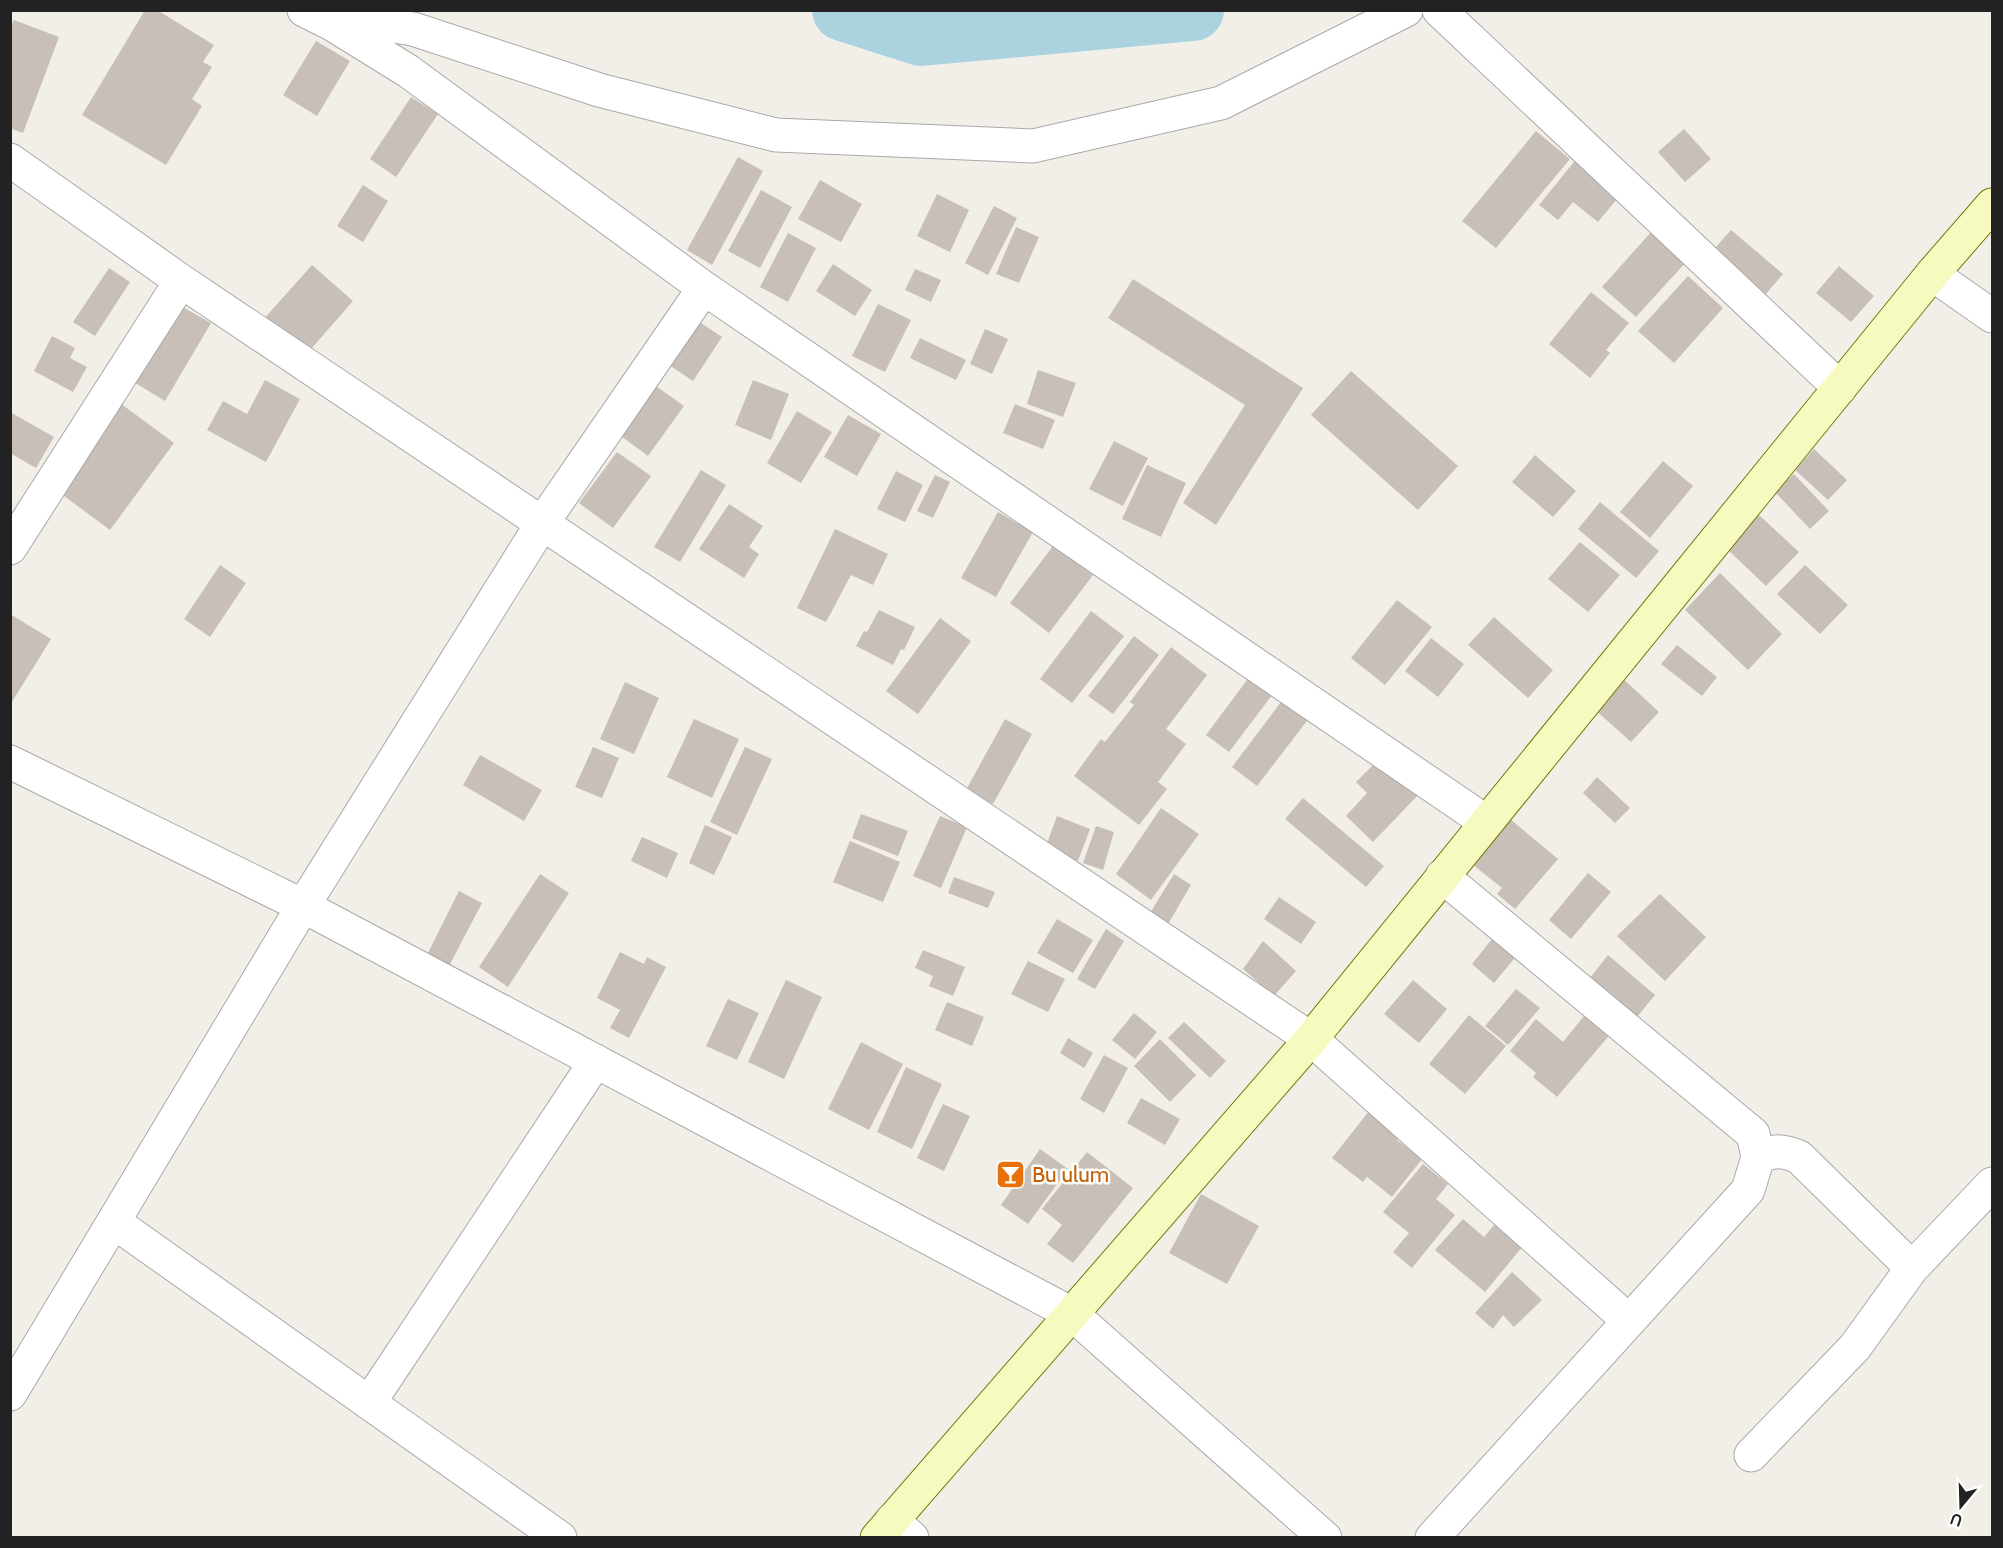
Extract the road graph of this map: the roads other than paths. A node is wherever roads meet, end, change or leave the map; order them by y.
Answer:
1 (1406, 10) edge
2 (1439, 10) edge
3 (318, 17) edge
4 (10, 160) edge
5 (1992, 205) edge
6 (1932, 274) junction
7 (182, 281) junction
8 (704, 288) junction
9 (1992, 316) edge
10 (1840, 388) junction
11 (543, 522) junction
12 (10, 548) edge
13 (10, 762) edge
14 (1486, 822) junction
15 (1442, 876) junction
16 (303, 906) junction
17 (1311, 1040) junction
18 (596, 1061) junction
19 (1758, 1157) junction
20 (1992, 1184) edge
21 (114, 1222) junction
22 (1912, 1268) junction
23 (1072, 1314) junction
24 (1629, 1321) junction
25 (10, 1394) edge
26 (369, 1403) junction
27 (1751, 1455) dead end
28 (894, 1532) edge
29 (560, 1538) edge
30 (1325, 1538) edge
31 (1432, 1538) edge

1 - 3 street
2 - 10 street
3 - 8 street
4 - 7 street
5 - 6 street
6 - 9 street
6 - 10 street
7 - 11 street
7 - 12 street
8 - 11 street
8 - 14 street
10 - 14 street
11 - 16 street
11 - 17 street
13 - 16 street
14 - 15 street
15 - 17 street
15 - 19 street
16 - 18 street
16 - 21 street
17 - 23 street
17 - 24 street
18 - 23 street
18 - 26 street
19 - 22 street
19 - 24 street
20 - 22 street
21 - 25 street
21 - 26 street
22 - 27 street
23 - 28 street
23 - 30 street
24 - 31 street
26 - 29 street

